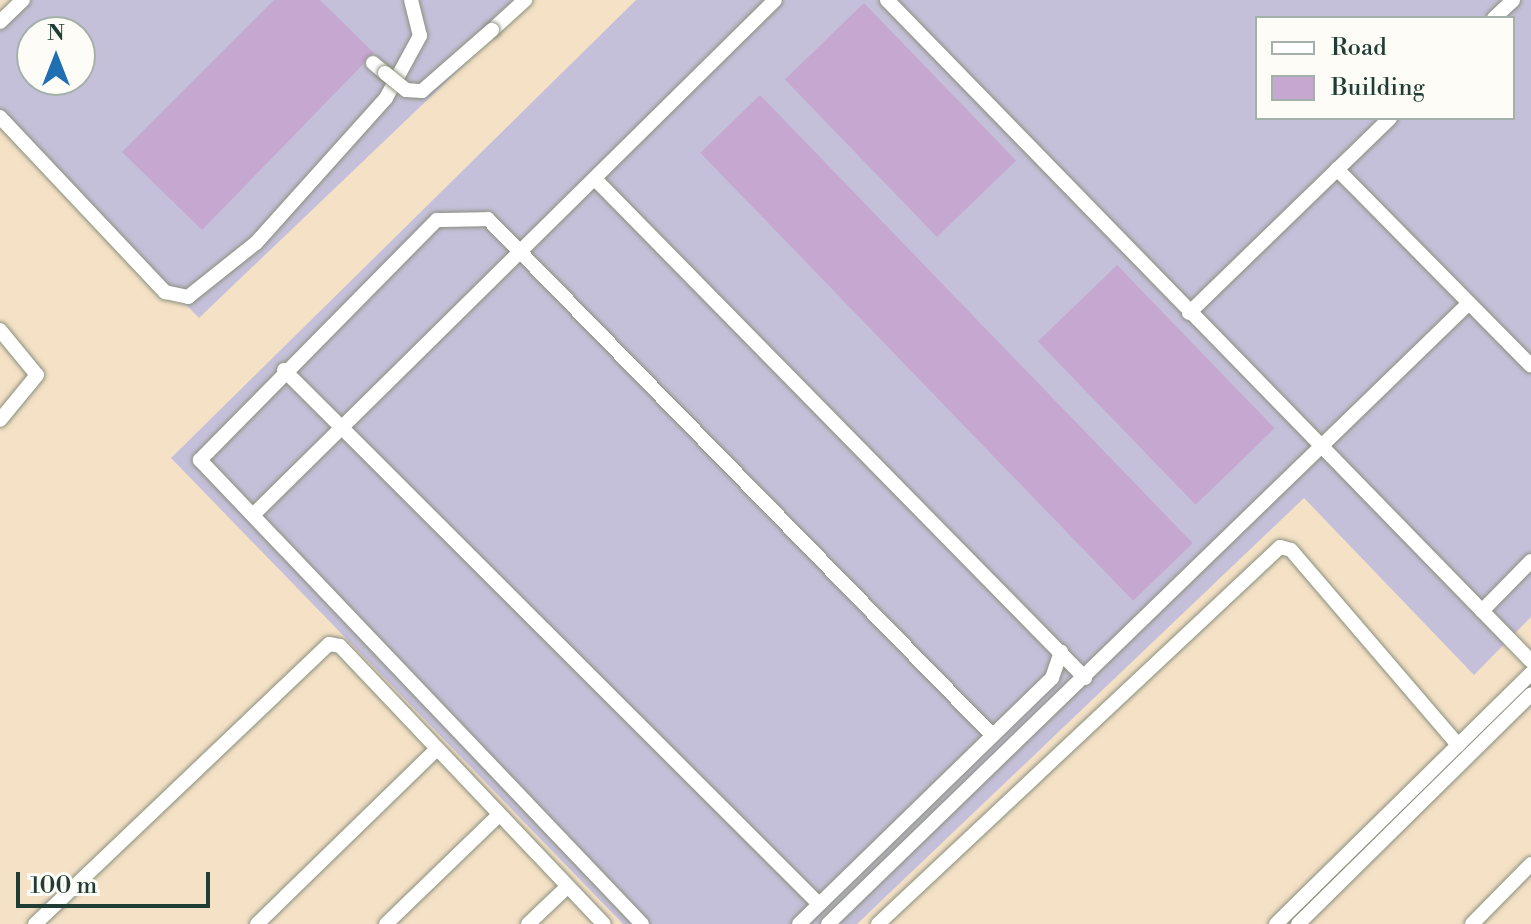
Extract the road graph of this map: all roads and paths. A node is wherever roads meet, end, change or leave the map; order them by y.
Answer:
1 (23, 0) edge
2 (411, 0) edge
3 (525, 0) edge
4 (775, 0) edge
5 (887, 0) edge
6 (1513, 0) edge
7 (1496, 16) edge
8 (0, 22) edge
9 (373, 63) dead end
10 (0, 117) edge
11 (1388, 120) edge
12 (1337, 169) junction
13 (596, 180) junction
14 (523, 252) junction
15 (1468, 304) junction
16 (1189, 313) junction
17 (0, 330) edge
18 (1531, 366) edge
19 (284, 370) junction
20 (0, 420) edge
21 (342, 431) junction
22 (1320, 448) junction
23 (253, 515) junction
24 (1531, 561) edge
25 (1482, 611) junction
26 (1061, 652) junction
27 (1531, 661) edge
28 (1085, 678) junction
29 (1529, 680) edge
30 (1524, 699) edge
31 (992, 735) junction
32 (1458, 745) junction
33 (435, 751) junction
34 (498, 816) junction
35 (1530, 869) edge
36 (567, 887) junction
37 (819, 904) junction
38 (35, 924) edge
39 (257, 924) edge
40 (386, 924) edge
41 (528, 924) edge
42 (604, 924) edge
43 (642, 924) edge
44 (799, 924) edge
45 (828, 924) edge
46 (878, 924) edge
47 (1276, 924) edge
48 (1298, 924) edge
49 (1472, 924) edge

1 - 8 street
2 - 10 street
3 - 9 street, bridge
4 - 13 street
5 - 16 street
6 - 7 street
11 - 12 street
12 - 15 street
12 - 16 street
13 - 14 street
13 - 26 street
14 - 19 street
14 - 21 street
14 - 31 street
15 - 18 street
15 - 22 street
16 - 22 street
17 - 20 street
19 - 21 street
19 - 23 street
21 - 23 street
21 - 37 street
22 - 25 street
22 - 28 street
23 - 43 street
24 - 25 street
25 - 27 street
26 - 28 street
26 - 31 street
28 - 45 street
29 - 30 street
30 - 32 street
30 - 48 street
31 - 37 street
32 - 46 street
32 - 47 street
33 - 34 street
33 - 38 street
33 - 39 street
34 - 36 street
34 - 40 street
35 - 49 street
36 - 41 street
36 - 42 street
37 - 44 street

